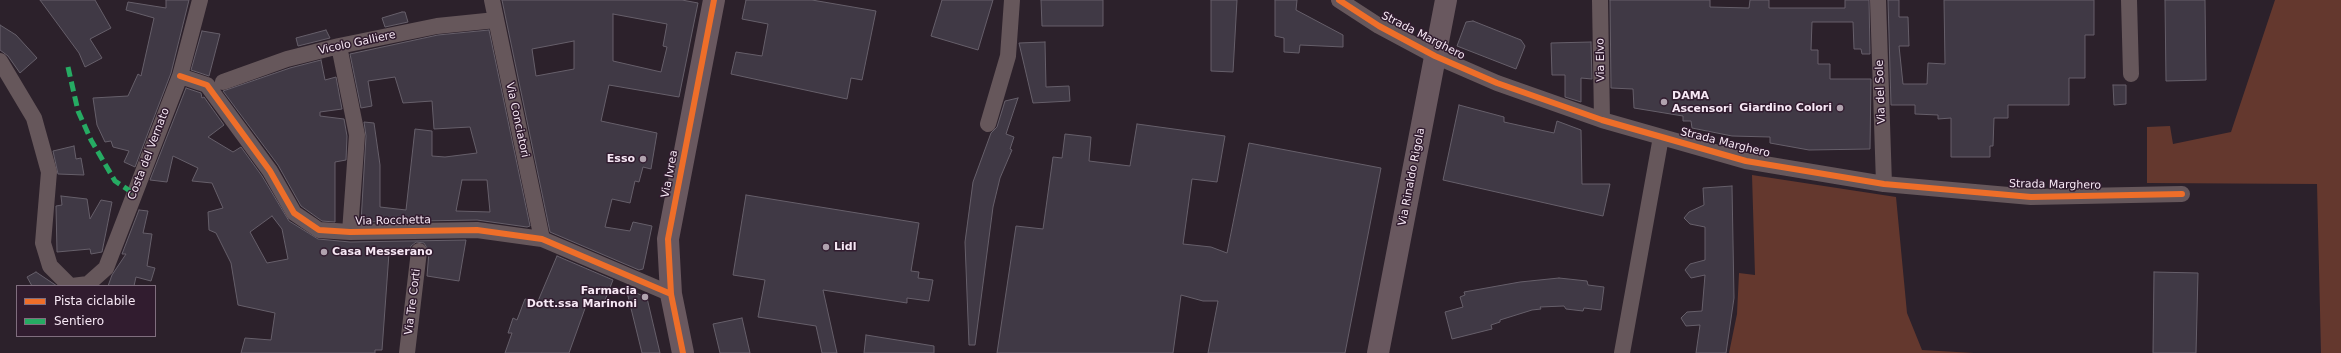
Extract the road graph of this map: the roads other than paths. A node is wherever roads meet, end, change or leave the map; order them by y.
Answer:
1 (200, 0) edge
2 (492, 0) edge
3 (714, 0) edge
4 (1012, 0) edge
5 (1339, 0) edge
6 (1446, 0) edge
7 (1600, 0) edge
8 (1878, 0) edge
9 (2129, 0) edge
10 (496, 20) junction
11 (339, 46) junction
12 (1436, 56) junction
13 (0, 61) edge
14 (2131, 74) dead end
15 (180, 76) junction
16 (223, 82) dead end
17 (1602, 120) junction
18 (988, 124) dead end
19 (1661, 137) junction
20 (1884, 184) junction
21 (2182, 194) dead end
22 (350, 232) junction
23 (542, 239) junction
24 (420, 240) junction
25 (70, 285) edge
26 (80, 285) edge
27 (671, 294) junction
28 (407, 353) edge
29 (683, 353) edge
30 (1378, 353) edge
31 (1622, 353) edge

1 - 15 street, Costa del Vernato
2 - 10 street, Via Conciatori
3 - 27 main road, Via Ivrea
4 - 18 street
5 - 12 street, Strada Marghero
6 - 12 main road, Via Rinaldo Rigola
7 - 17 street, Via Elvo
8 - 20 street, Via del Sole
9 - 14 street
10 - 11 street, Vicolo Galliere
10 - 23 street, Via Conciatori
11 - 16 street, Vicolo Galliere
11 - 22 street
12 - 17 street, Strada Marghero
12 - 30 main road, Via Rinaldo Rigola
13 - 25 street, Costa del Vernato
15 - 22 street, Via Rocchetta
15 - 26 street, Costa del Vernato
17 - 19 street, Strada Marghero
19 - 20 street, Strada Marghero
19 - 31 street
20 - 21 street, Strada Marghero
22 - 24 street, Via Rocchetta
23 - 24 street, Via Rocchetta
23 - 27 street, Via Rocchetta
24 - 28 street, Via Tre Corti
27 - 29 main road, Via Ivrea

